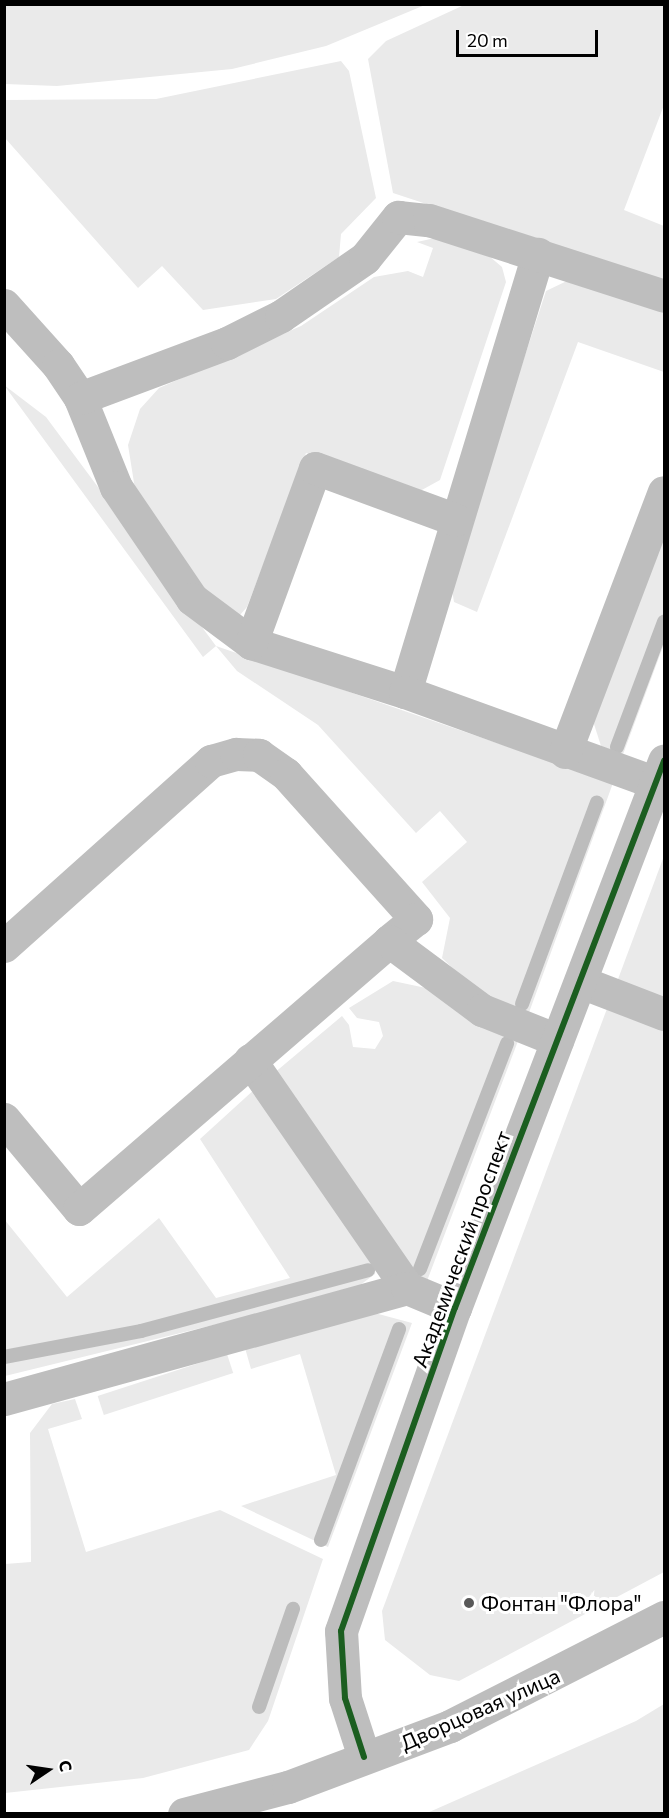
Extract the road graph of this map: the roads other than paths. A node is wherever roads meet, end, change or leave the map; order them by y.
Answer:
1 (538, 254) junction
2 (664, 296) edge
3 (4, 305) edge
4 (80, 398) junction
5 (664, 492) edge
6 (456, 520) junction
7 (251, 643) junction
8 (405, 692) junction
9 (565, 752) junction
10 (660, 772) edge
11 (389, 941) junction
12 (4, 946) edge
13 (580, 982) junction
14 (664, 1014) edge
15 (557, 1040) junction
16 (250, 1060) junction
17 (4, 1119) edge
18 (407, 1288) junction
19 (455, 1308) junction
20 (4, 1399) edge
21 (664, 1617) edge
22 (364, 1757) junction
23 (184, 1814) edge

1 - 2 street
1 - 4 street
1 - 6 street
3 - 4 street
4 - 7 street
5 - 9 street
6 - 7 street
6 - 8 street
7 - 8 street
8 - 9 street
9 - 10 street
10 - 13 street, Академический проспект
11 - 12 street
11 - 15 street
11 - 16 street
13 - 14 street
13 - 15 street, Академический проспект
15 - 19 street, Академический проспект
16 - 17 street
16 - 18 street
18 - 19 street
18 - 20 street
19 - 22 street, Академический проспект
21 - 22 main road, Дворцовая улица
22 - 23 main road, Дворцовая улица

